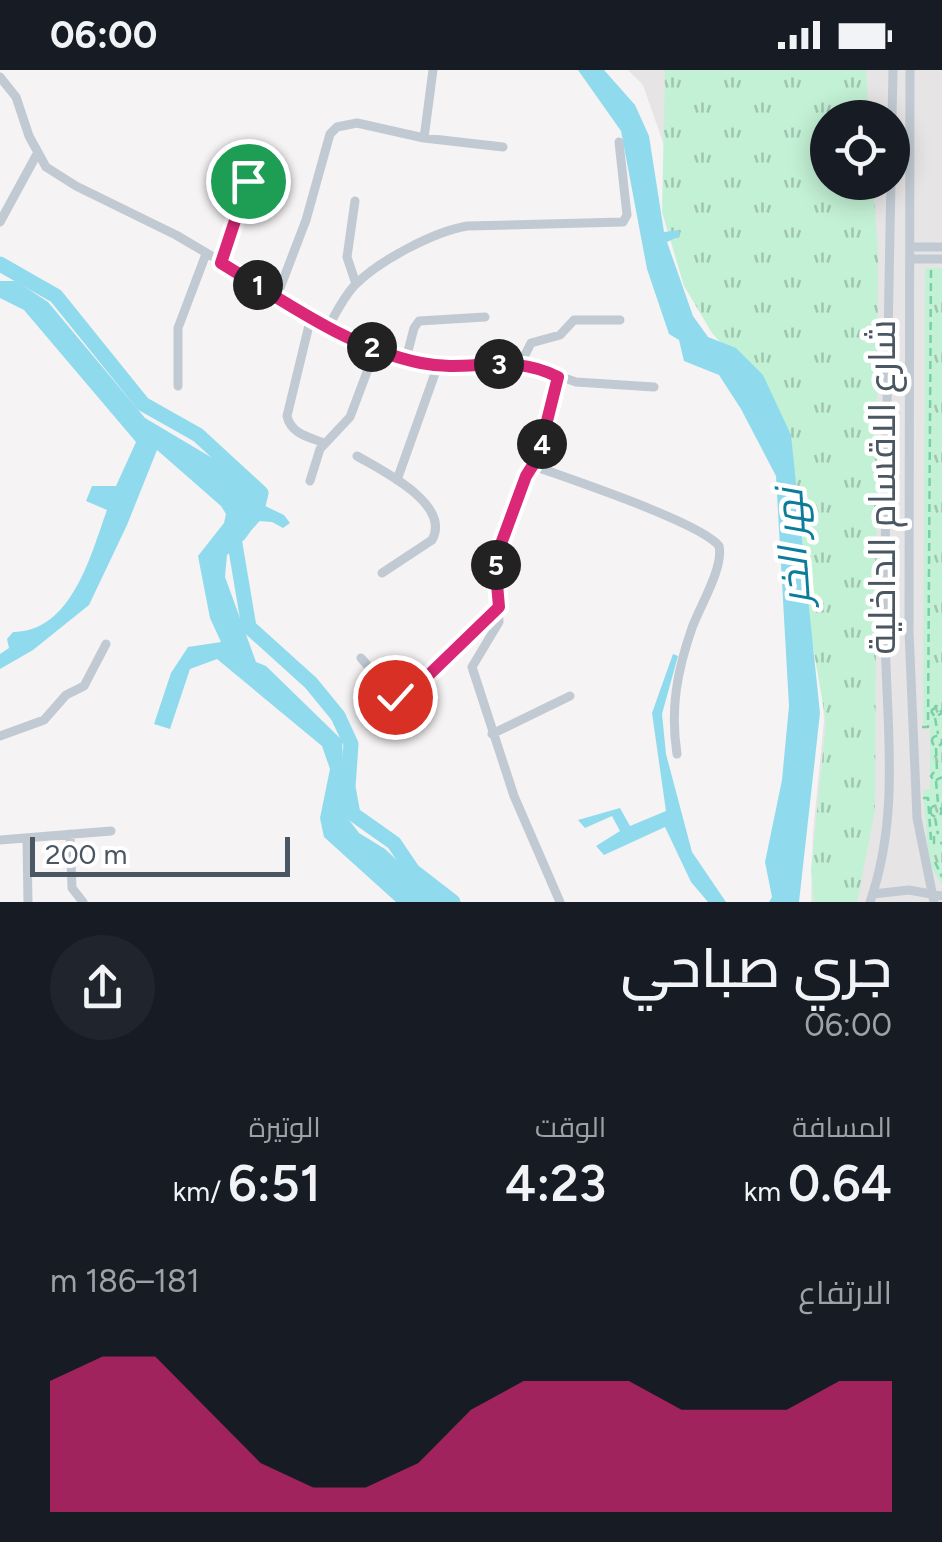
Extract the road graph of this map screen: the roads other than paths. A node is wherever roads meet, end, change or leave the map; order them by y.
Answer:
1 (433, 70) edge
2 (893, 70) edge
3 (910, 70) edge
4 (0, 78) edge
5 (892, 100) edge
6 (424, 138) junction
7 (619, 142) dead end
8 (503, 147) dead end
9 (37, 154) junction
10 (248, 181) dead end
11 (891, 200) edge
12 (354, 202) dead end
13 (0, 222) edge
14 (942, 247) edge
15 (912, 248) junction
16 (206, 254) junction
17 (936, 259) edge
18 (912, 260) junction
19 (221, 263) junction
20 (356, 284) junction
21 (277, 296) junction
22 (484, 317) dead end
23 (312, 318) junction
24 (620, 320) dead end
25 (328, 326) junction
26 (376, 348) junction
27 (406, 358) junction
28 (521, 363) junction
29 (438, 365) junction
30 (558, 377) junction
31 (178, 386) dead end
32 (654, 387) dead end
33 (324, 443) junction
34 (356, 456) dead end
35 (534, 466) junction
36 (398, 480) junction
37 (310, 481) dead end
38 (382, 572) dead end
39 (499, 607) junction
40 (106, 644) dead end
41 (362, 658) dead end
42 (570, 696) dead end
43 (492, 734) junction
44 (0, 736) edge
45 (678, 754) dead end
46 (110, 831) dead end
47 (70, 834) junction
48 (27, 838) junction
49 (0, 840) edge
50 (936, 897) edge
51 (871, 898) edge
52 (28, 902) edge
53 (83, 902) edge
54 (560, 902) edge

1 - 6 street
2 - 5 street
3 - 15 street, شارع الاقسام الداخلية
4 - 9 street
6 - 8 street
6 - 21 street
7 - 20 street
9 - 13 street
9 - 16 street
10 - 19 street
11 - 51 street, شارع الاقسام الداخلية
12 - 20 street
14 - 15 street
15 - 18 street, شارع الاقسام الداخلية
16 - 19 street
16 - 31 street
17 - 18 street
18 - 50 street, شارع الاقسام الداخلية
19 - 21 street
20 - 25 street
21 - 23 street
22 - 27 street
23 - 25 street
23 - 33 street
24 - 28 street
25 - 26 street
26 - 27 street
26 - 33 street
27 - 29 street
28 - 29 street
28 - 30 street
29 - 36 street
30 - 32 street
30 - 35 street
33 - 37 street
34 - 36 street
35 - 39 street
35 - 45 street
36 - 38 street
39 - 41 street
39 - 43 street
40 - 44 street
42 - 43 street
43 - 54 street
46 - 47 street
47 - 48 street
47 - 53 street
48 - 49 street
48 - 52 street
50 - 51 street

